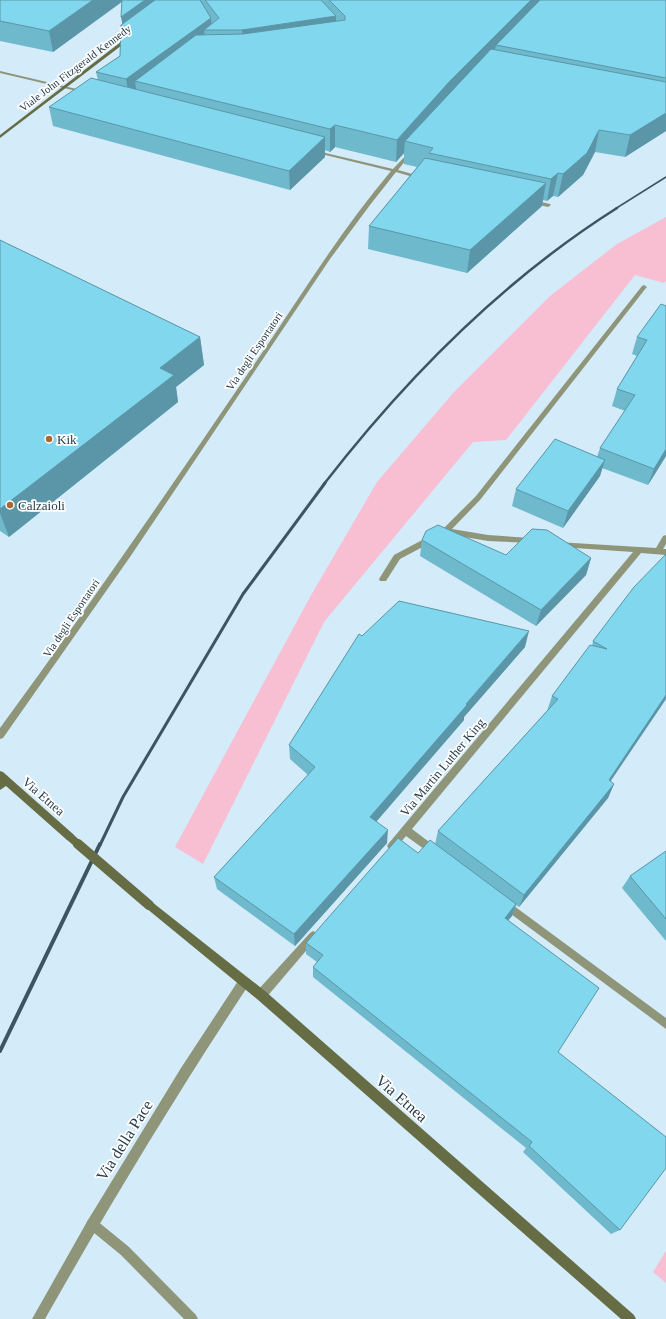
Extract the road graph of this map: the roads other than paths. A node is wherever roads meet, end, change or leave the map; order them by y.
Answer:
1 (132, 36) edge
2 (0, 72) edge
3 (65, 87) junction
4 (94, 94) edge
5 (0, 137) edge
6 (413, 147) edge
7 (308, 149) edge
8 (393, 171) junction
9 (424, 178) edge
10 (525, 200) edge
11 (548, 205) dead end
12 (644, 287) dead end
13 (446, 530) junction
14 (666, 538) edge
15 (536, 542) edge
16 (552, 543) edge
17 (638, 551) junction
18 (662, 552) edge
19 (383, 579) dead end
20 (0, 735) edge
21 (2, 781) edge
22 (406, 830) junction
23 (385, 854) edge
24 (444, 859) edge
25 (501, 901) edge
26 (318, 930) edge
27 (244, 982) junction
28 (260, 995) junction
29 (666, 1024) edge
30 (92, 1224) junction
31 (38, 1319) edge
32 (192, 1319) edge
33 (630, 1319) edge

1 - 3 main road, Viale John Fitzgerald Kennedy
2 - 3 street
3 - 4 street
3 - 5 main road, Viale John Fitzgerald Kennedy
6 - 8 street, Via degli Esportatori
7 - 8 street
8 - 9 street
8 - 20 street, Via degli Esportatori
10 - 11 street
12 - 13 street
13 - 15 street
13 - 19 street
14 - 18 street
16 - 17 street
17 - 18 street
17 - 22 street, Via Martin Luther King
21 - 27 main road, Via Etnea, bridge
22 - 23 street, Via Martin Luther King
22 - 24 street
25 - 29 street
26 - 28 street
27 - 28 main road, Via Etnea
27 - 30 street, Via della Pace
28 - 33 main road, Via Etnea
30 - 31 street, Via della Pace
30 - 32 street

